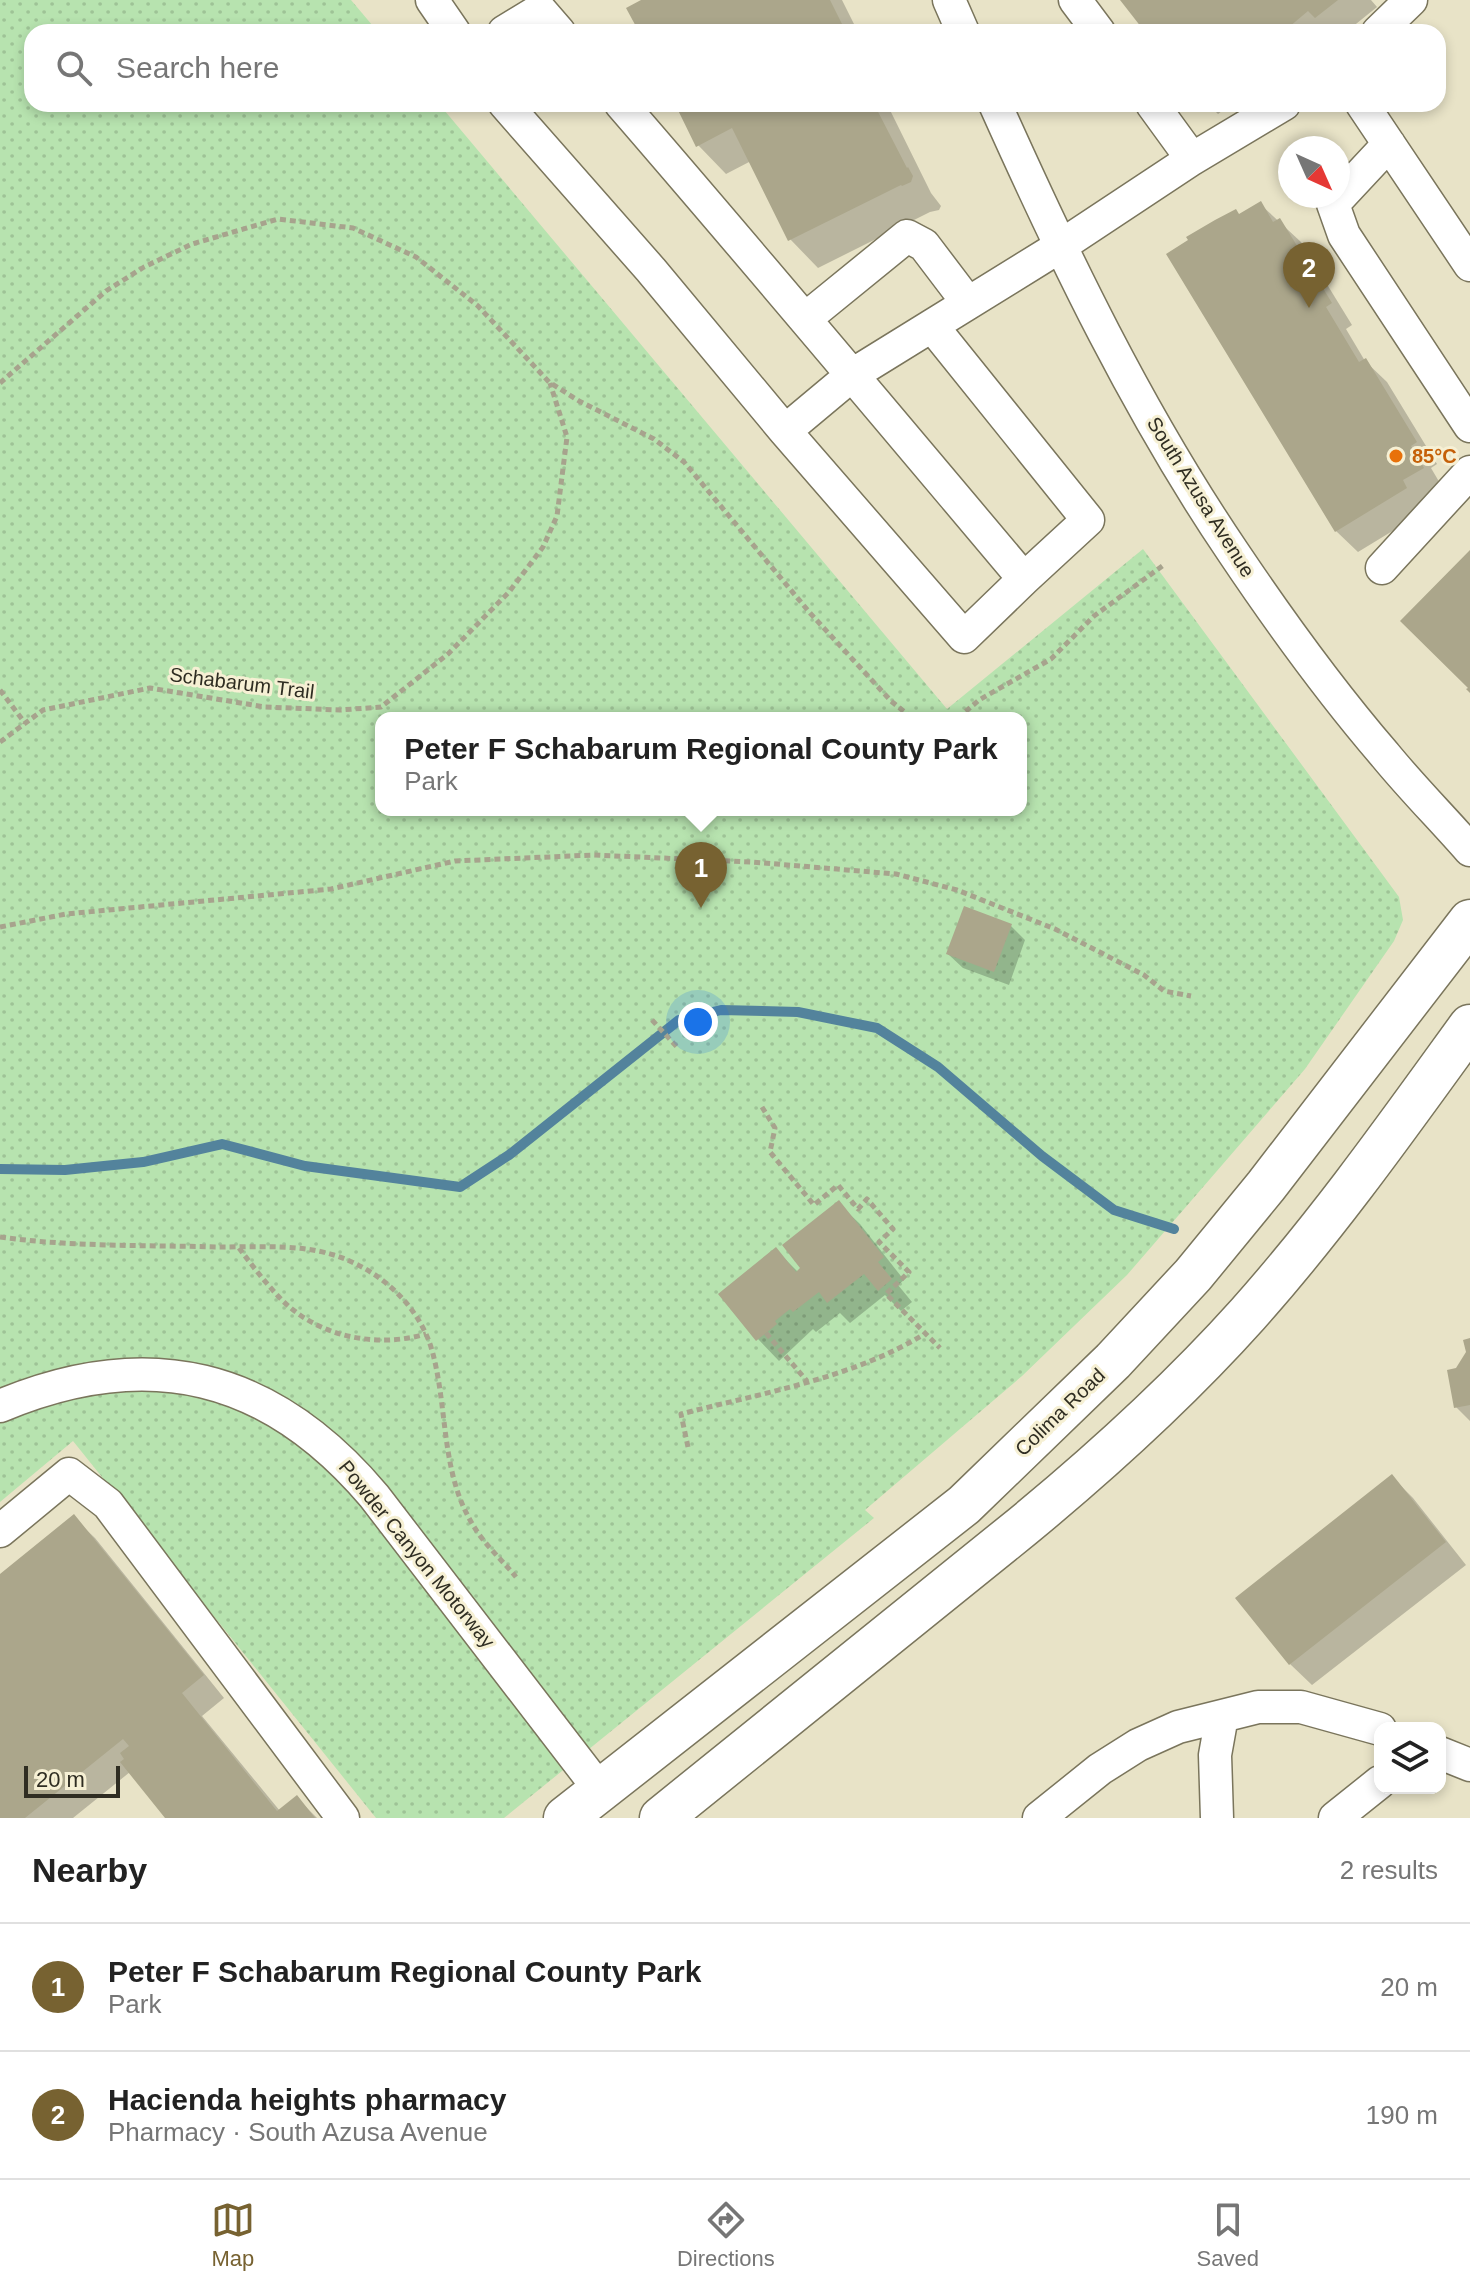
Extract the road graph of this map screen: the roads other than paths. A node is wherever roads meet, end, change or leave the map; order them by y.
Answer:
1 (432, 0) edge
2 (949, 0) edge
3 (1075, 0) edge
4 (1411, 0) edge
5 (550, 14) edge
6 (448, 24) edge
7 (524, 24) edge
8 (960, 24) edge
9 (1093, 24) edge
10 (1386, 24) edge
11 (512, 112) edge
12 (628, 112) edge
13 (999, 112) edge
14 (1158, 112) edge
15 (1271, 112) edge
16 (1367, 112) edge
17 (1389, 144) junction
18 (1192, 159) junction
19 (1059, 247) junction
20 (1470, 265) edge
21 (968, 303) junction
22 (805, 319) junction
23 (932, 326) junction
24 (852, 375) junction
25 (1470, 426) edge
26 (785, 431) junction
27 (1470, 472) edge
28 (1382, 568) dead end
29 (1024, 579) junction
30 (1470, 850) edge
31 (1470, 921) edge
32 (1470, 1026) edge
33 (1470, 1069) edge
34 (1418, 1097) junction
35 (0, 1406) edge
36 (0, 1531) edge
37 (1222, 1716) junction
38 (1374, 1727) edge
39 (1446, 1755) edge
40 (1470, 1765) edge
41 (1374, 1787) edge
42 (600, 1790) junction
43 (343, 1818) edge
44 (565, 1818) edge
45 (661, 1818) edge
46 (1039, 1818) edge
47 (1217, 1818) edge
48 (1335, 1818) edge

1 - 6 street
2 - 8 street
3 - 9 street
4 - 10 street
5 - 7 street
11 - 26 street
12 - 22 street
13 - 19 street, South Azusa Avenue
14 - 18 street
15 - 18 street
16 - 17 street
17 - 20 street
17 - 25 street
18 - 19 street
19 - 21 street
19 - 30 street, South Azusa Avenue
21 - 22 street
21 - 23 street
22 - 24 street
23 - 24 street
23 - 29 street
24 - 26 street
24 - 29 street
26 - 29 street
27 - 28 street
31 - 42 main road, Colima Road
32 - 34 main road
33 - 34 main road
34 - 45 main road
35 - 42 street, Powder Canyon Motorway
36 - 43 street
37 - 38 street
37 - 46 street
37 - 47 street
39 - 40 street
41 - 48 street
42 - 44 main road, Colima Road

